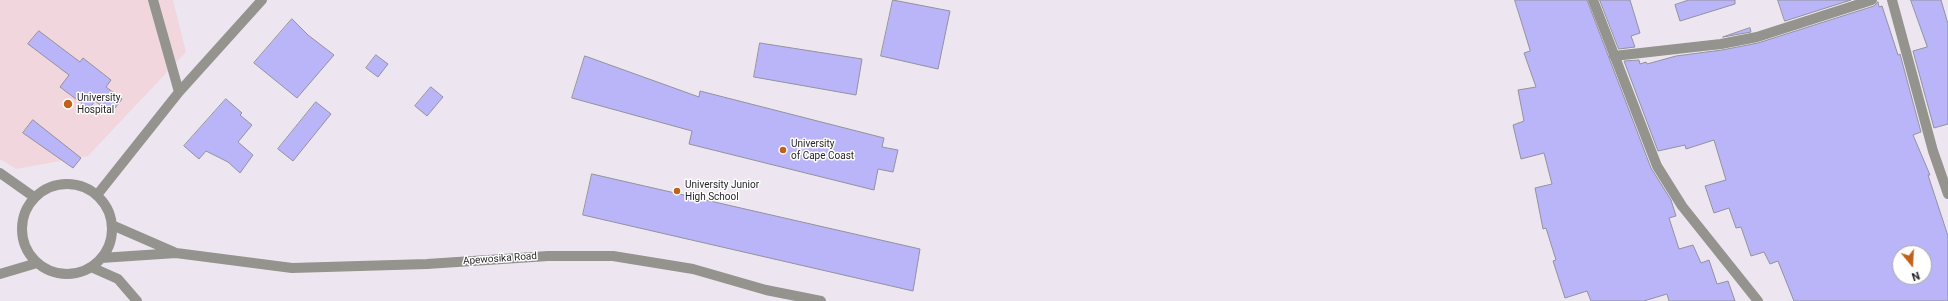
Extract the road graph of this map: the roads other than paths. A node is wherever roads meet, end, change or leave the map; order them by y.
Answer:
1 (154, 0) edge
2 (262, 0) edge
3 (1593, 0) edge
4 (1872, 0) edge
5 (1892, 0) edge
6 (1614, 56) junction
7 (179, 92) junction
8 (0, 173) edge
9 (1948, 194) edge
10 (98, 195) junction
11 (34, 197) junction
12 (112, 226) junction
13 (176, 253) junction
14 (102, 258) junction
15 (37, 263) junction
16 (91, 267) junction
17 (0, 274) edge
18 (136, 301) edge
19 (821, 301) edge
20 (1758, 301) edge

1 - 7 street
2 - 7 street
3 - 6 street
4 - 6 street
5 - 9 street
6 - 20 street
7 - 10 street
8 - 11 street
10 - 11 street
10 - 12 street
11 - 15 street
12 - 13 street
12 - 14 street
13 - 14 street
13 - 19 street, Apewosika Road
14 - 16 street
15 - 16 street
15 - 17 street
16 - 18 street

